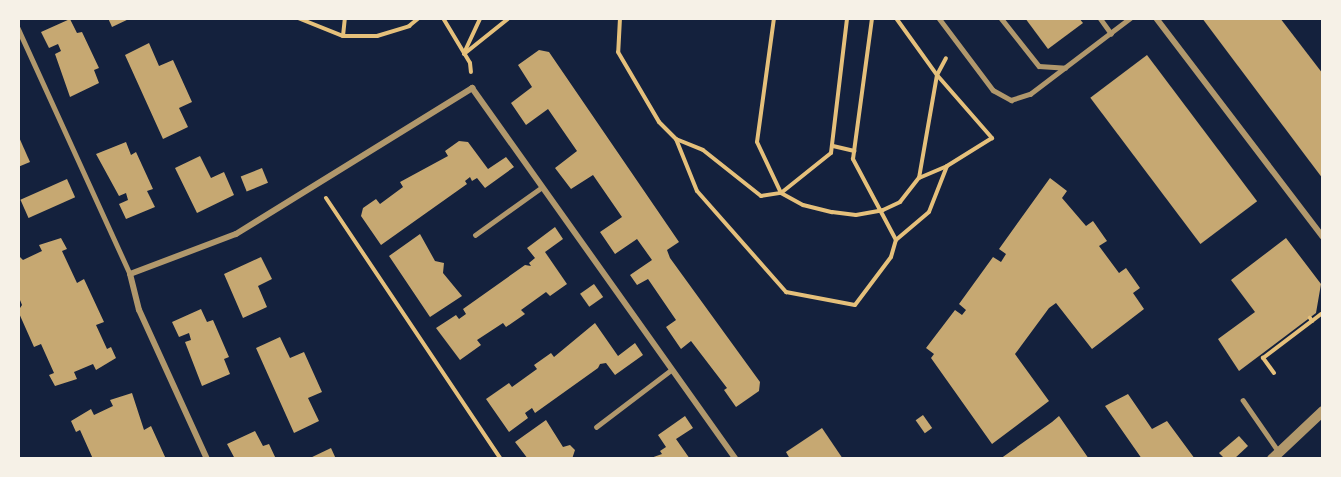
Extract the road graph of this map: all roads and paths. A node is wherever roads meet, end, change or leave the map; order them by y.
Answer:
1 (297, 18) edge
2 (345, 18) edge
3 (419, 18) edge
4 (443, 18) edge
5 (480, 18) edge
6 (509, 18) edge
7 (615, 18) edge
8 (620, 18) edge
9 (774, 18) edge
10 (847, 18) edge
11 (872, 18) edge
12 (896, 18) edge
13 (939, 18) edge
14 (1001, 18) edge
15 (1100, 18) edge
16 (1130, 18) edge
17 (1156, 18) edge
18 (618, 23) junction
19 (18, 28) edge
20 (1112, 33) junction
21 (343, 36) junction
22 (464, 54) junction
23 (946, 58) dead end
24 (1067, 67) junction
25 (937, 75) junction
26 (472, 88) junction
27 (676, 139) junction
28 (833, 146) junction
29 (854, 151) junction
30 (948, 166) junction
31 (919, 178) junction
32 (316, 183) junction
33 (542, 187) junction
34 (781, 193) junction
35 (883, 210) junction
36 (475, 235) dead end
37 (1323, 237) edge
38 (896, 240) junction
39 (130, 274) junction
40 (1321, 314) dead end
41 (671, 370) junction
42 (1274, 373) dead end
43 (1243, 400) dead end
44 (1323, 411) edge
45 (596, 427) dead end
46 (1276, 456) edge
47 (207, 459) edge
48 (501, 459) edge
49 (736, 459) edge

1 - 21 path
2 - 21 path
3 - 21 path
4 - 22 path
5 - 22 path
6 - 22 path
7 - 18 path
8 - 18 path
9 - 34 path
10 - 28 path
11 - 29 path
12 - 25 path
13 - 24 lane
14 - 24 lane
15 - 20 lane
16 - 20 lane
17 - 37 street
18 - 27 path
19 - 39 lane
20 - 24 lane
22 - 26 path
23 - 25 path
25 - 30 path
25 - 31 path
26 - 32 street
26 - 33 street
27 - 34 path
27 - 38 path
28 - 29 path
28 - 34 path
29 - 35 path
30 - 31 path
30 - 38 path
31 - 35 path
32 - 39 street
32 - 48 path
33 - 36 lane
33 - 41 street
34 - 35 path
35 - 38 path
39 - 47 street
40 - 42 path
41 - 45 lane
41 - 49 street
43 - 46 lane
44 - 46 street

